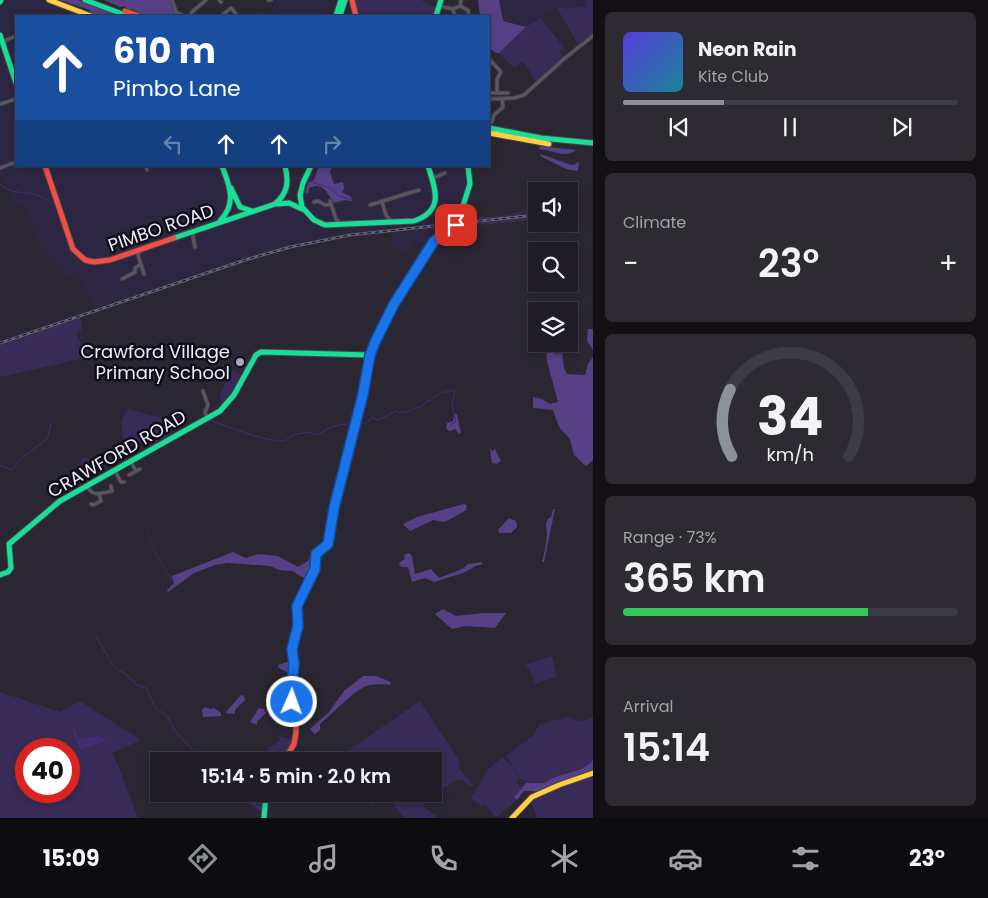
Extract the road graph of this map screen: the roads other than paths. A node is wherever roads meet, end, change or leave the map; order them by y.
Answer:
1 (49, 0) edge
2 (85, 0) edge
3 (96, 0) edge
4 (172, 0) edge
5 (206, 0) edge
6 (341, 0) edge
7 (345, 0) edge
8 (352, 0) edge
9 (461, 0) edge
10 (440, 3) edge
11 (460, 6) junction
12 (453, 9) junction
13 (468, 10) junction
14 (473, 12) dead end
15 (83, 15) edge
16 (125, 15) edge
17 (136, 15) edge
18 (182, 15) edge
19 (190, 15) edge
20 (222, 15) edge
21 (237, 15) edge
22 (336, 15) edge
23 (340, 15) edge
24 (356, 15) edge
25 (436, 15) edge
26 (455, 15) edge
27 (469, 15) edge
28 (0, 34) edge
29 (15, 36) edge
30 (593, 36) edge
31 (10, 38) junction
32 (5, 49) junction
33 (490, 59) edge
34 (492, 62) joint
35 (15, 80) edge
36 (490, 93) edge
37 (497, 93) junction
38 (508, 93) dead end
39 (15, 99) edge
40 (490, 99) edge
41 (502, 99) junction
42 (0, 104) edge
43 (492, 122) dead end
44 (490, 128) edge
45 (490, 133) edge
46 (593, 145) edge
47 (15, 162) edge
48 (45, 167) edge
49 (222, 167) edge
50 (428, 167) edge
51 (468, 167) edge
52 (0, 168) edge
53 (286, 168) edge
54 (310, 169) edge
55 (445, 173) dead end
56 (433, 176) junction
57 (229, 185) junction
58 (419, 190) dead end
59 (382, 201) junction
60 (314, 202) dead end
61 (275, 204) junction
62 (370, 205) dead end
63 (304, 210) junction
64 (254, 212) junction
65 (386, 215) junction
66 (336, 219) junction
67 (395, 222) junction
68 (376, 223) junction
69 (342, 224) junction
70 (215, 225) junction
71 (328, 225) junction
72 (193, 235) junction
73 (195, 247) dead end
74 (138, 253) junction
75 (141, 264) junction
76 (144, 274) dead end
77 (122, 279) dead end
78 (370, 355) junction
79 (203, 391) dead end
80 (207, 419) junction
81 (131, 462) junction
82 (140, 469) dead end
83 (115, 471) junction
84 (136, 471) junction
85 (129, 475) dead end
86 (124, 482) dead end
87 (111, 486) dead end
88 (88, 487) junction
89 (99, 494) junction
90 (91, 504) dead end
91 (0, 575) edge
92 (289, 752) edge
93 (593, 773) edge
94 (265, 802) edge
95 (264, 818) edge
96 (512, 818) edge

1 - 15 main road
2 - 16 main road
3 - 17 main road
4 - 18 street
5 - 19 street
6 - 22 main road
7 - 23 main road
8 - 24 main road
9 - 11 street
10 - 12 street
10 - 25 main road
11 - 12 street
11 - 13 street
12 - 26 street
13 - 14 street
13 - 27 street
20 - 21 street
28 - 31 street
28 - 32 main road
29 - 31 street
30 - 41 street
31 - 32 street
32 - 35 main road
33 - 34 street
34 - 37 street
36 - 37 street
37 - 38 street
39 - 42 street
40 - 41 street
41 - 43 street
44 - 46 main road
45 - 46 main road
47 - 52 street
48 - 74 main road, PIMBO ROAD
49 - 57 main road
50 - 56 main road
51 - 78 main road, bridge
53 - 61 main road
54 - 63 main road
55 - 56 street
56 - 67 main road
57 - 64 main road
57 - 70 main road
58 - 59 street
59 - 62 street
59 - 65 street
60 - 66 street
61 - 63 main road
61 - 64 main road, PIMBO ROAD
63 - 71 main road
64 - 70 main road, PIMBO ROAD
65 - 67 street
65 - 68 street
66 - 69 street
66 - 71 street
67 - 68 main road
68 - 69 main road
69 - 71 main road
70 - 72 main road, PIMBO ROAD
72 - 73 street
72 - 74 main road, PIMBO ROAD
74 - 75 street
75 - 76 street
75 - 77 street
78 - 80 main road, CRAWFORD ROAD
78 - 92 main road
79 - 80 street
80 - 81 main road, CRAWFORD ROAD
81 - 83 main road, CRAWFORD ROAD
81 - 84 street
82 - 84 street
83 - 86 street
83 - 88 main road, CRAWFORD ROAD
84 - 85 street
87 - 89 street
88 - 89 street
88 - 91 main road, CRAWFORD ROAD
89 - 90 street
93 - 96 main road
94 - 95 main road

